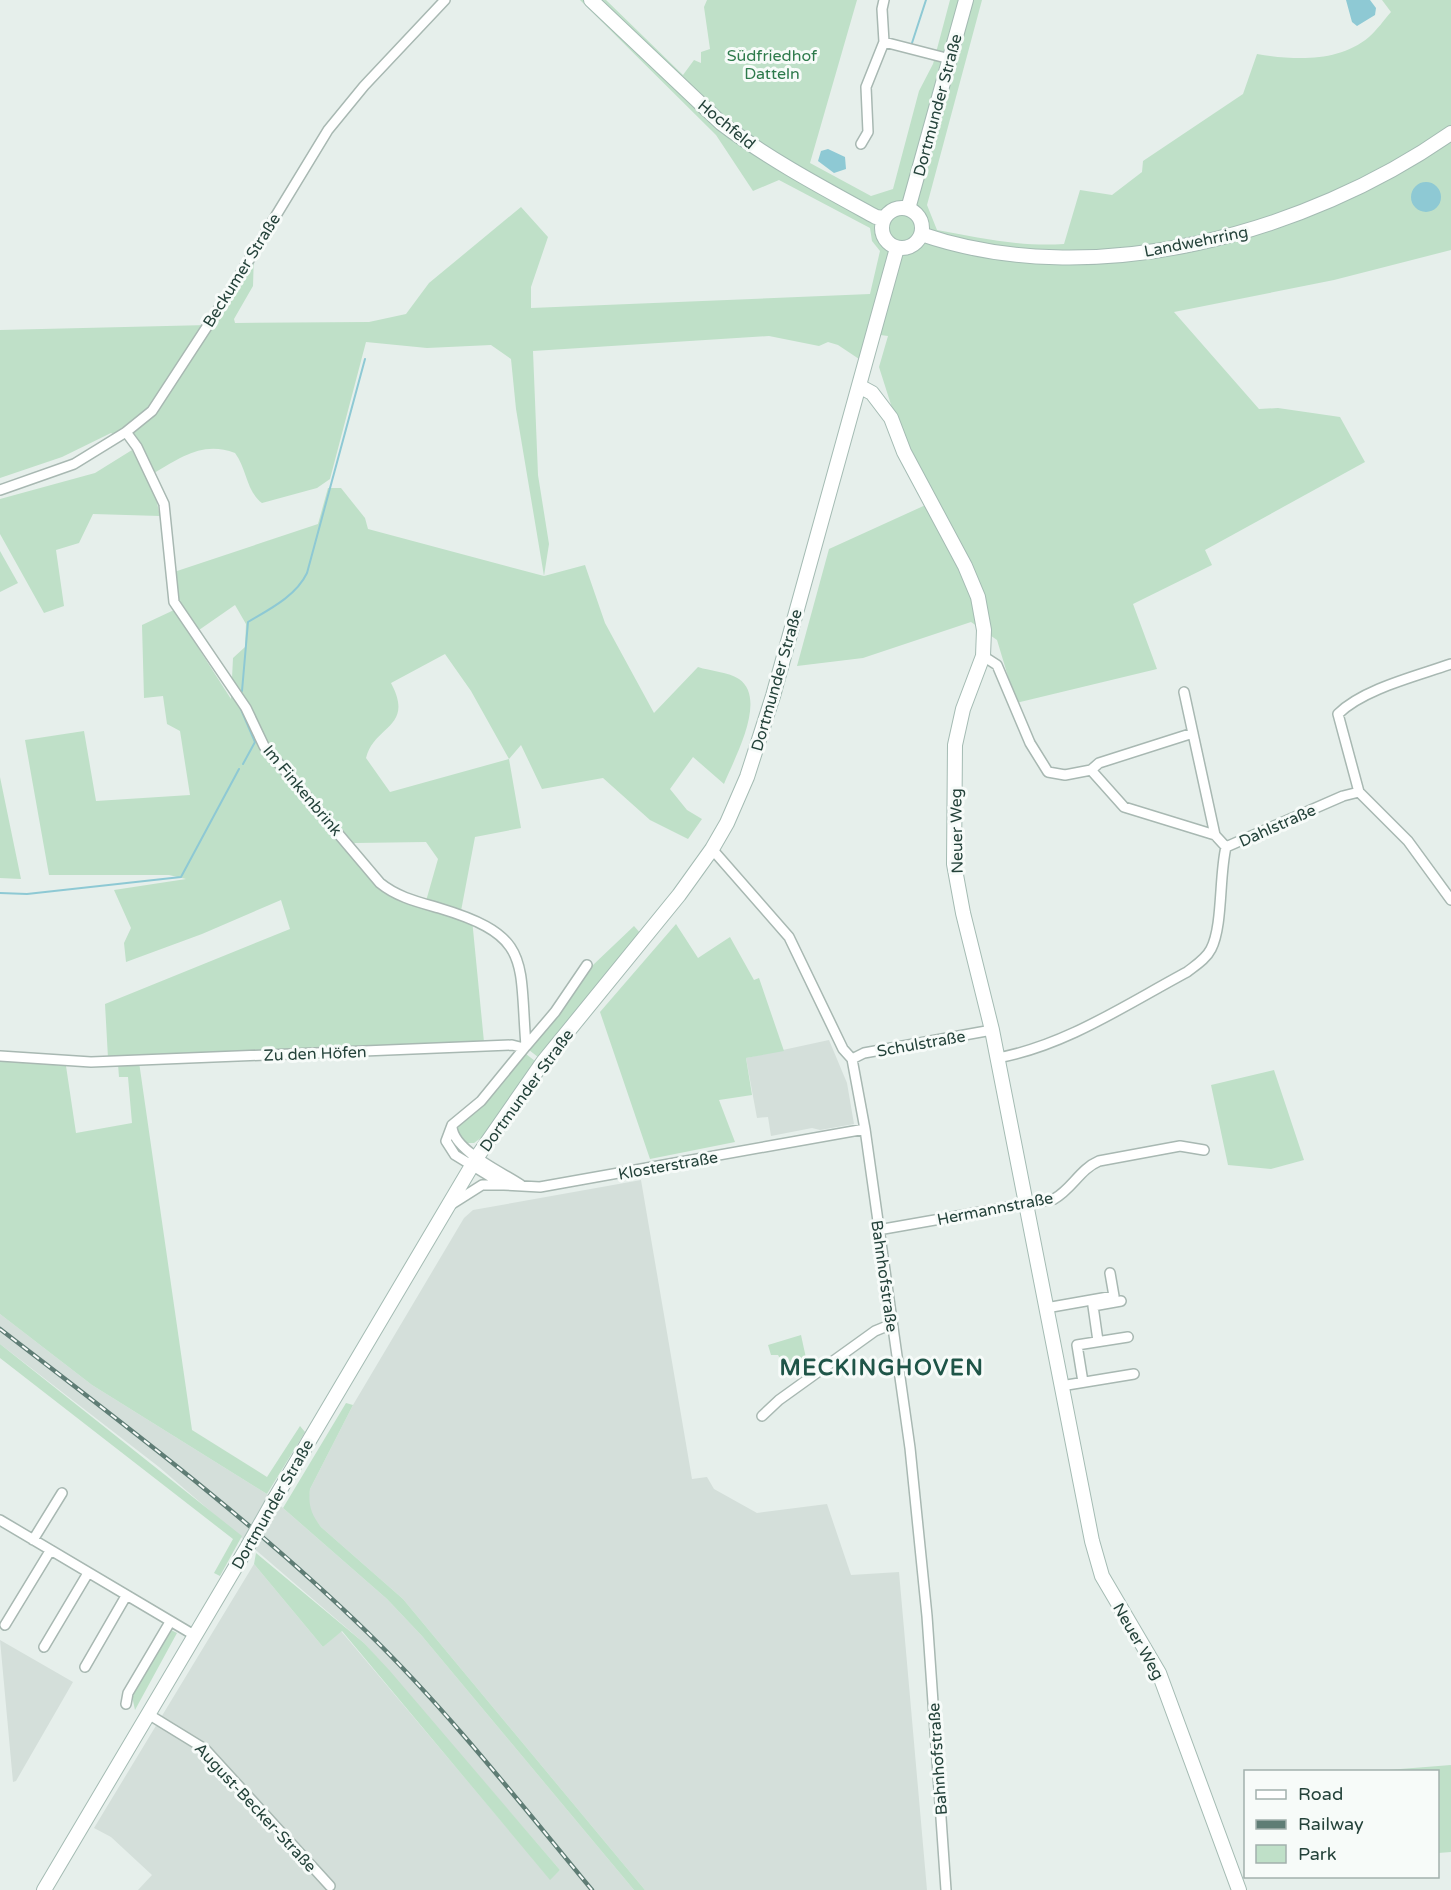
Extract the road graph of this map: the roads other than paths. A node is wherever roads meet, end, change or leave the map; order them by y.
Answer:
1 (445, 0) edge
2 (591, 0) edge
3 (884, 0) edge
4 (966, 0) edge
5 (884, 42) junction
6 (950, 59) junction
7 (1451, 133) edge
8 (861, 144) dead end
9 (908, 209) junction
10 (884, 218) junction
11 (921, 234) junction
12 (897, 248) junction
13 (859, 386) junction
14 (126, 432) junction
15 (0, 490) edge
16 (983, 656) junction
17 (1451, 664) edge
18 (1184, 692) dead end
19 (1193, 733) junction
20 (1091, 770) junction
21 (1359, 792) junction
22 (1215, 836) junction
23 (1226, 847) junction
24 (712, 849) junction
25 (1451, 900) edge
26 (587, 965) dead end
27 (992, 1030) junction
28 (525, 1047) junction
29 (0, 1056) edge
30 (997, 1058) junction
31 (852, 1059) junction
32 (865, 1129) junction
33 (1204, 1150) dead end
34 (475, 1161) junction
35 (504, 1185) junction
36 (521, 1185) junction
37 (1025, 1202) junction
38 (452, 1204) junction
39 (878, 1230) junction
40 (1110, 1273) dead end
41 (1121, 1301) dead end
42 (1093, 1303) junction
43 (1046, 1308) junction
44 (892, 1324) junction
45 (1128, 1337) dead end
46 (1098, 1341) junction
47 (1134, 1374) dead end
48 (1083, 1382) junction
49 (1061, 1386) junction
50 (762, 1416) dead end
51 (62, 1493) dead end
52 (0, 1520) edge
53 (33, 1540) junction
54 (50, 1551) junction
55 (88, 1573) junction
56 (126, 1596) junction
57 (170, 1622) junction
58 (5, 1625) dead end
59 (194, 1635) junction
60 (44, 1647) dead end
61 (85, 1667) dead end
62 (126, 1704) dead end
63 (148, 1714) junction
64 (330, 1886) dead end
65 (44, 1890) edge
66 (946, 1890) edge
67 (1239, 1890) edge

1 - 14 street, Beckumer Straße
2 - 10 main road, Hochfeld
3 - 5 street
4 - 6 main road, Dortmunder Straße
5 - 6 street
5 - 8 street
6 - 9 main road, Dortmunder Straße
7 - 11 main road, Landwehrring
9 - 10 main road
9 - 11 main road
10 - 12 main road
11 - 12 main road
12 - 13 main road, Dortmunder Straße
13 - 16 main road, Neuer Weg
13 - 24 main road, Dortmunder Straße
14 - 15 street, Beckumer Straße
14 - 28 street, Im Finkenbrink
16 - 20 street
16 - 27 main road, Neuer Weg
17 - 21 street
18 - 19 street
19 - 20 street
19 - 22 street
20 - 22 street
21 - 23 street, Dahlstraße
21 - 25 street
22 - 23 street
23 - 30 street, Dahlstraße
24 - 31 street, Bahnhofstraße
24 - 34 main road, Dortmunder Straße
26 - 28 street
27 - 30 main road, Neuer Weg
27 - 31 street, Schulstraße
28 - 29 street, Zu den Höfen
28 - 34 street
30 - 37 main road, Neuer Weg
31 - 32 street, Bahnhofstraße
32 - 36 street, Klosterstraße
32 - 39 street, Bahnhofstraße
33 - 37 street, Hermannstraße
34 - 35 street
34 - 36 street
34 - 38 main road, Dortmunder Straße
35 - 36 street, Klosterstraße
35 - 38 street, Klosterstraße
37 - 39 street, Hermannstraße
37 - 43 main road, Neuer Weg
38 - 59 main road, Dortmunder Straße, bridge
39 - 44 street, Bahnhofstraße
40 - 42 street
41 - 42 street
42 - 43 street
42 - 46 street
43 - 49 main road, Neuer Weg
44 - 50 street
44 - 66 street, Bahnhofstraße
45 - 46 street
46 - 48 street
47 - 48 street
48 - 49 street
49 - 67 main road, Neuer Weg
51 - 53 street
52 - 53 street
53 - 54 street
54 - 55 street
54 - 58 street
55 - 56 street
55 - 60 street
56 - 57 street
56 - 61 street
57 - 59 street
57 - 62 street
59 - 63 main road, Dortmunder Straße
63 - 64 street, August-Becker-Straße
63 - 65 main road, Dortmunder Straße

